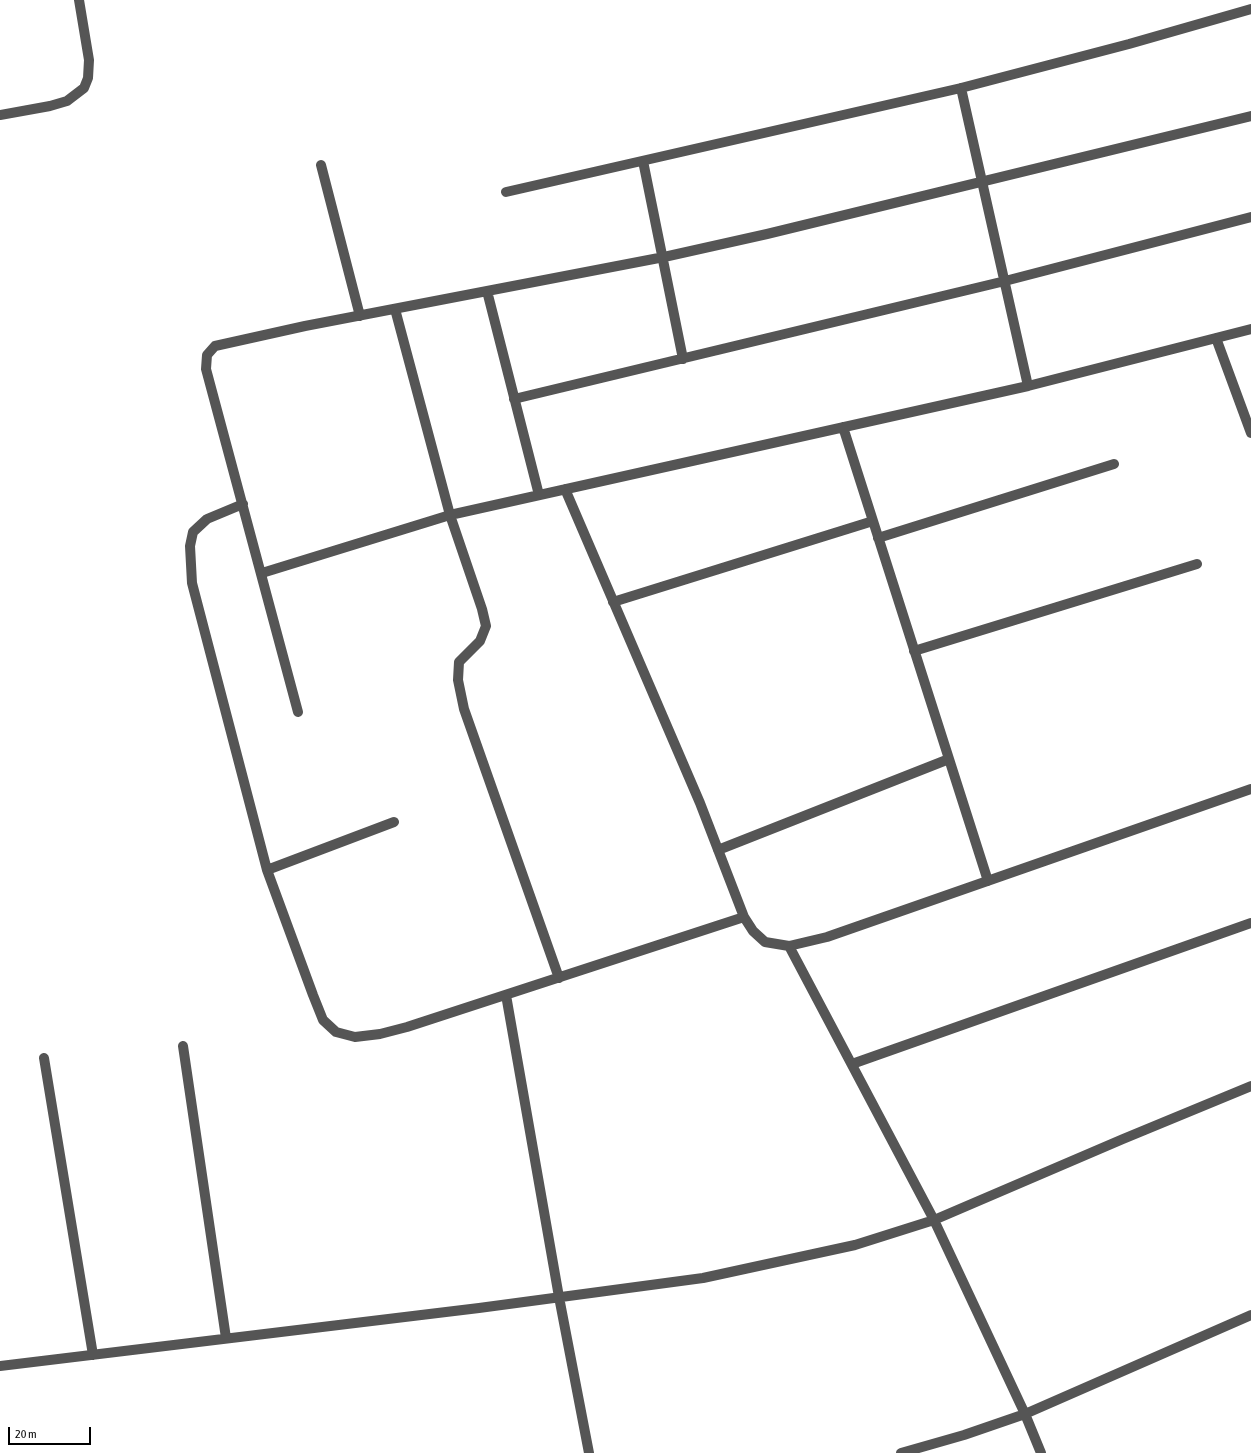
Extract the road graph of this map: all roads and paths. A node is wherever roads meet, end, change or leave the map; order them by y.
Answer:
1 (79, 0) edge
2 (1251, 9) edge
3 (961, 88) junction
4 (0, 114) edge
5 (1251, 116) edge
6 (643, 161) junction
7 (320, 165) dead end
8 (983, 181) junction
9 (506, 192) dead end
10 (1251, 217) edge
11 (664, 257) junction
12 (1005, 281) junction
13 (487, 291) junction
14 (395, 309) junction
15 (360, 316) junction
16 (1251, 329) edge
17 (1216, 338) junction
18 (683, 359) junction
19 (1028, 386) junction
20 (514, 399) junction
21 (843, 427) junction
22 (1251, 433) edge
23 (1114, 464) dead end
24 (565, 489) junction
25 (539, 495) junction
26 (243, 504) junction
27 (450, 515) junction
28 (873, 521) junction
29 (878, 538) junction
30 (1197, 564) dead end
31 (262, 572) junction
32 (613, 602) junction
33 (914, 651) junction
34 (298, 712) dead end
35 (949, 759) junction
36 (1251, 789) edge
37 (394, 822) dead end
38 (718, 850) junction
39 (267, 870) junction
40 (988, 881) junction
41 (744, 917) junction
42 (1251, 923) edge
43 (789, 946) junction
44 (559, 978) junction
45 (506, 995) junction
46 (183, 1046) dead end
47 (44, 1058) dead end
48 (852, 1064) junction
49 (1251, 1086) edge
50 (934, 1220) junction
51 (559, 1297) junction
52 (1251, 1315) edge
53 (226, 1338) junction
54 (93, 1355) junction
55 (0, 1366) edge
56 (1025, 1414) junction
57 (589, 1453) edge
58 (902, 1453) edge
59 (1041, 1453) edge

1 - 4 street
2 - 3 street
3 - 6 street
3 - 8 street
5 - 8 street
6 - 9 street
6 - 11 street
7 - 15 street
8 - 11 street
8 - 12 street
10 - 12 street
11 - 13 street
11 - 18 street
12 - 18 street
12 - 19 street
13 - 14 street
13 - 20 street
14 - 15 street
14 - 27 street
15 - 26 street
16 - 17 street
17 - 19 street
17 - 22 street
18 - 20 street
19 - 21 street
20 - 25 street
21 - 24 street
21 - 28 street
23 - 29 street
24 - 25 street
24 - 32 street
25 - 27 street
26 - 31 street
26 - 39 street
27 - 31 street
27 - 44 street
28 - 29 street
28 - 32 street
29 - 33 street
30 - 33 street
31 - 34 street
32 - 38 street
33 - 35 street
35 - 38 street
35 - 40 street
36 - 40 street
37 - 39 street
38 - 41 street
39 - 45 street
40 - 43 street
41 - 43 street
41 - 44 street
42 - 48 street
43 - 48 street
44 - 45 street
45 - 51 street
46 - 53 street
47 - 54 street
48 - 50 street
49 - 50 street
50 - 51 street
50 - 56 street
51 - 53 street
51 - 57 street
52 - 56 street
53 - 54 street
54 - 55 street
56 - 58 street
56 - 59 street

